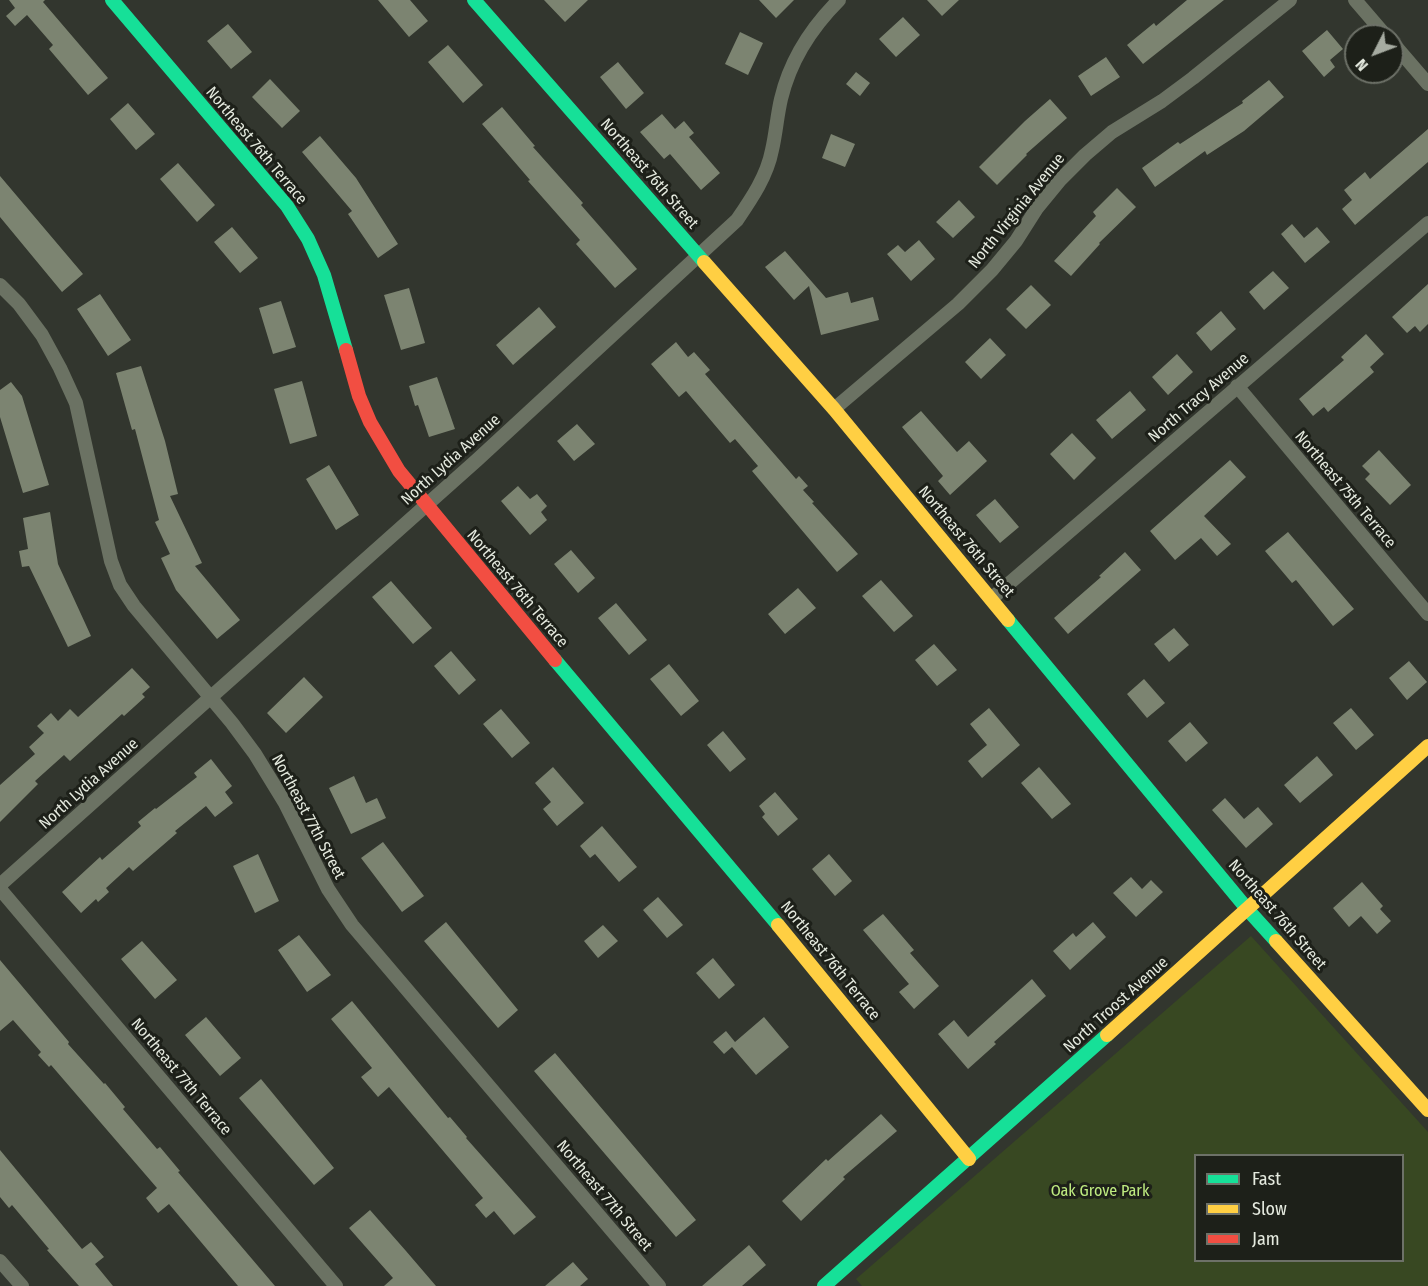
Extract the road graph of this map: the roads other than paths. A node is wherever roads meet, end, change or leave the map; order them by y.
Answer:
1 (112, 0) edge
2 (474, 0) edge
3 (839, 0) edge
4 (1290, 0) edge
5 (1355, 0) edge
6 (1376, 24) edge
7 (1404, 56) edge
8 (1428, 84) edge
9 (1428, 223) edge
10 (698, 255) junction
11 (0, 285) edge
12 (1237, 386) junction
13 (834, 409) junction
14 (426, 505) junction
15 (992, 598) junction
16 (1428, 614) edge
17 (211, 697) junction
18 (1428, 746) edge
19 (0, 887) edge
20 (1248, 910) junction
21 (1428, 1110) edge
22 (969, 1159) junction
23 (0, 1261) edge
24 (22, 1286) edge
25 (336, 1286) edge
26 (659, 1286) edge
27 (824, 1286) edge

1 - 14 street, Northeast 76th Terrace
2 - 10 street, Northeast 76th Street
3 - 10 street, North Lydia Avenue
4 - 13 street, North Virginia Avenue
5 - 6 street
7 - 8 street
9 - 12 street, North Tracy Avenue
10 - 13 street, Northeast 76th Street
10 - 14 street, North Lydia Avenue
11 - 17 street, Northeast 77th Street
12 - 15 street, North Tracy Avenue
12 - 16 street, Northeast 75th Terrace
13 - 15 street, Northeast 76th Street
14 - 17 street, North Lydia Avenue
14 - 22 street, Northeast 76th Terrace
15 - 20 street, Northeast 76th Street
17 - 19 street, North Lydia Avenue
17 - 26 street, Northeast 77th Street
18 - 20 street, North Troost Avenue
19 - 25 street, Northeast 77th Terrace
20 - 21 street, Northeast 76th Street
20 - 22 street, North Troost Avenue
22 - 27 street, North Troost Avenue
23 - 24 street

